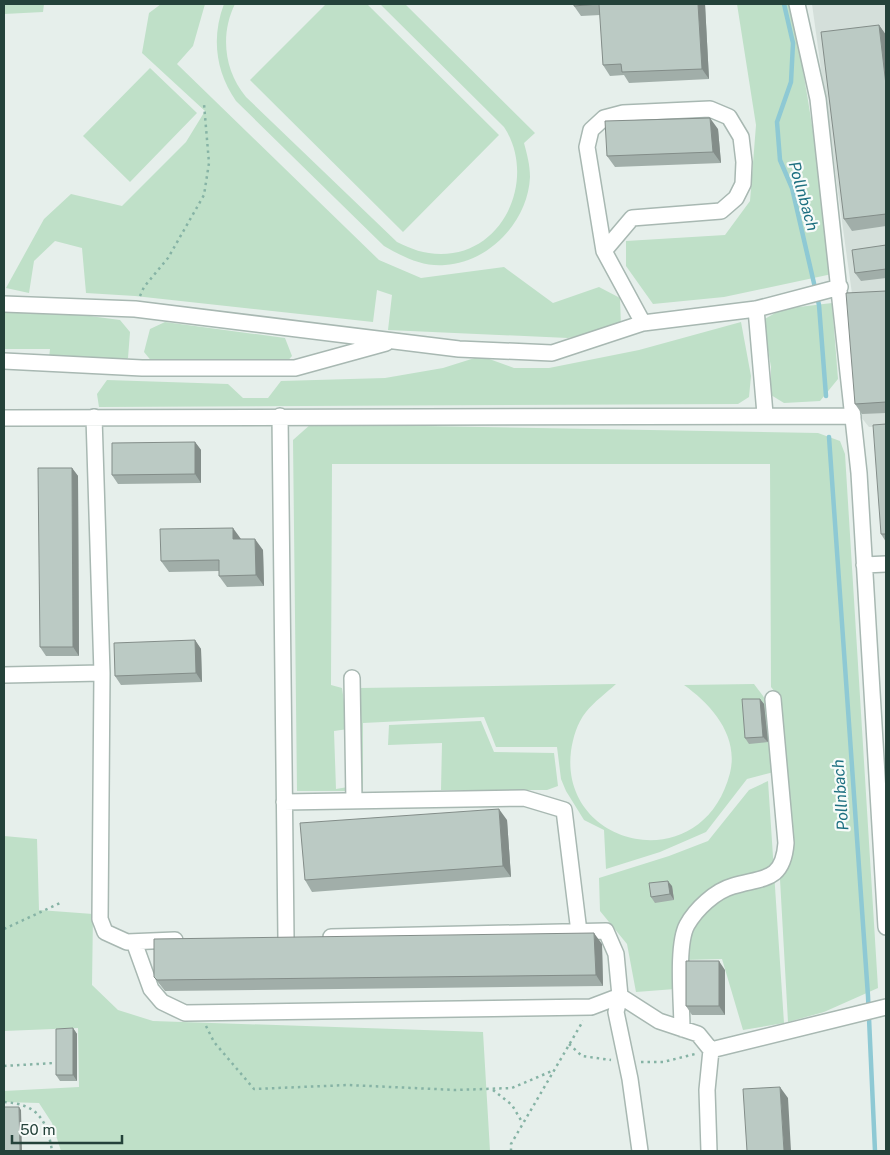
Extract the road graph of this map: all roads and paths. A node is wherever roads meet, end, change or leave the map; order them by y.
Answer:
1 (797, 4) edge
2 (204, 104) dead end
3 (604, 251) junction
4 (833, 288) junction
5 (4, 304) edge
6 (135, 309) junction
7 (756, 309) junction
8 (643, 323) junction
9 (394, 341) junction
10 (4, 361) edge
11 (765, 414) junction
12 (280, 416) junction
13 (853, 416) junction
14 (94, 417) junction
15 (4, 418) edge
16 (886, 564) edge
17 (864, 565) junction
18 (102, 673) junction
19 (4, 675) edge
20 (352, 678) dead end
21 (773, 698) dead end
22 (881, 742) edge
23 (354, 801) junction
24 (284, 802) junction
25 (886, 888) edge
26 (60, 903) dead end
27 (886, 927) edge
28 (4, 929) edge
29 (579, 932) junction
30 (268, 938) edge
31 (286, 938) junction
32 (188, 940) edge
33 (134, 942) junction
34 (620, 996) junction
35 (591, 1007) junction
36 (886, 1007) edge
37 (200, 1013) junction
38 (682, 1028) junction
39 (711, 1050) junction
40 (54, 1064) edge
41 (4, 1066) edge
42 (552, 1071) junction
43 (492, 1089) junction
44 (4, 1102) edge
45 (523, 1123) junction
46 (52, 1151) edge
47 (511, 1151) edge
48 (640, 1151) edge
49 (709, 1151) edge

1 - 4 street
2 - 6 path
3 - 3 street
3 - 8 street
4 - 7 street
4 - 13 street
5 - 6 street
6 - 9 street
7 - 8 street
7 - 11 street
8 - 9 street
9 - 10 street
11 - 12 street
11 - 13 street
12 - 14 street
12 - 24 street
13 - 17 street
14 - 15 street
14 - 18 street
16 - 17 street
17 - 22 street
18 - 19 street
18 - 33 street
20 - 23 street
21 - 38 street
22 - 25 street
23 - 24 street
23 - 29 street
24 - 31 street
25 - 27 street
26 - 28 path
29 - 31 street
29 - 34 street
30 - 31 street
32 - 33 street
33 - 37 street
34 - 35 street
34 - 38 street
34 - 48 street
35 - 37 street
35 - 42 path
36 - 39 street
37 - 43 path
38 - 39 street
39 - 49 street
40 - 41 path
42 - 43 path
42 - 45 path
43 - 45 path
44 - 46 path
45 - 47 path

